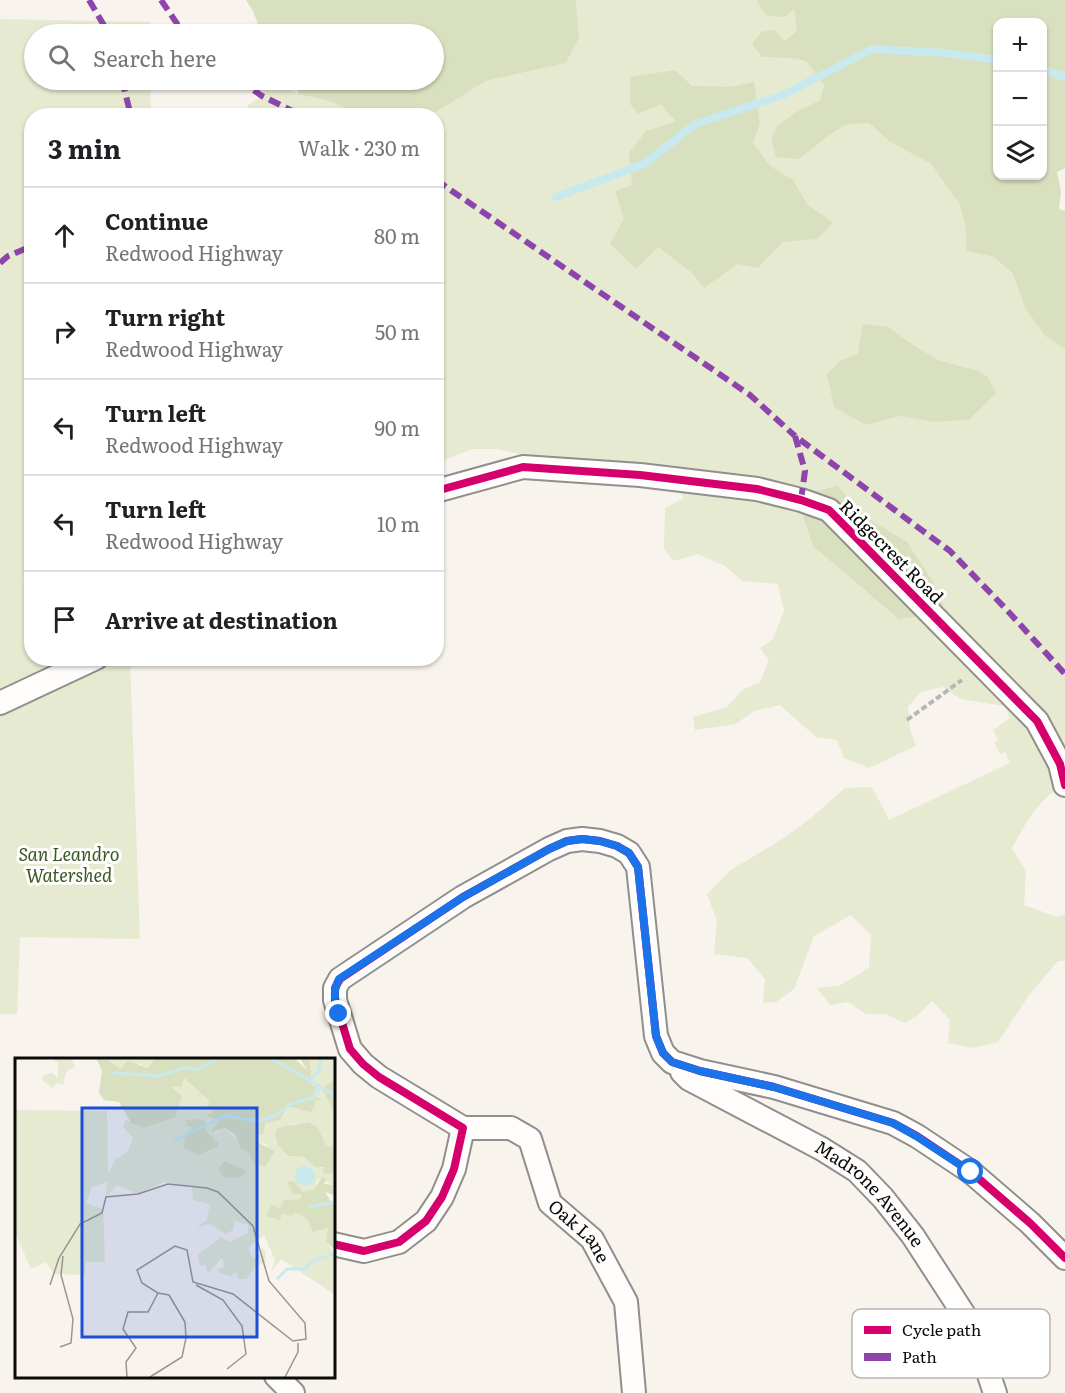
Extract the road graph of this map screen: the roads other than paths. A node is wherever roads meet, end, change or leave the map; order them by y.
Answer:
1 (444, 489) edge
2 (79, 666) edge
3 (0, 703) edge
4 (1065, 785) edge
5 (672, 1062) junction
6 (463, 1128) junction
7 (334, 1244) edge
8 (1065, 1258) edge
9 (961, 1309) edge
10 (277, 1378) edge
11 (990, 1378) edge
12 (293, 1393) edge
13 (633, 1393) edge
14 (995, 1393) edge

1 - 4 street, Ridgecrest Road
2 - 3 street
5 - 6 street, Madrone Avenue
5 - 8 street
5 - 9 street, Madrone Avenue
6 - 7 street
6 - 13 street, Oak Lane
10 - 12 street
11 - 14 street, Madrone Avenue

